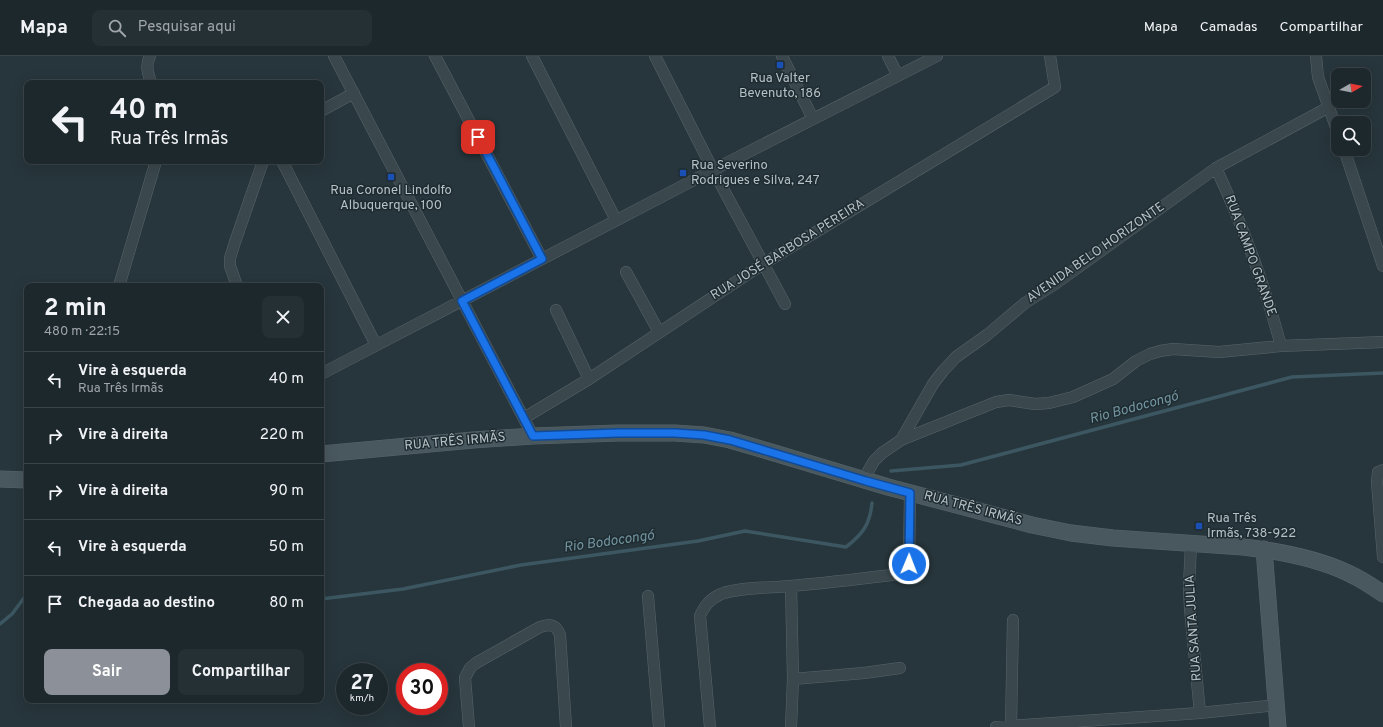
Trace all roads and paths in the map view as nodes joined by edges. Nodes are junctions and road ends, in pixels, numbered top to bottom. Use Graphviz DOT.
graph roads {
  1 [pos="150,56"];
  2 [pos="334,56"];
  3 [pos="435,56"];
  4 [pos="532,56"];
  5 [pos="655,56"];
  6 [pos="782,56"];
  7 [pos="888,56"];
  8 [pos="937,56"];
  9 [pos="1316,56"];
  10 [pos="1054,58"];
  11 [pos="898,76"];
  12 [pos="150,80"];
  13 [pos="354,93"];
  14 [pos="1329,106"];
  15 [pos="324,109"];
  16 [pos="1332,116"];
  17 [pos="813,119"];
  18 [pos="1346,156"];
  19 [pos="155,164"];
  20 [pos="262,164"];
  21 [pos="284,164"];
  22 [pos="1216,168"];
  23 [pos="713,170"];
  24 [pos="616,220"];
  25 [pos="542,259"];
  26 [pos="763,264"];
  27 [pos="1383,266"];
  28 [pos="626,272"];
  29 [pos="120,283"];
  30 [pos="237,283"];
  31 [pos="462,301"];
  32 [pos="785,304"];
  33 [pos="556,310"];
  34 [pos="659,332"];
  35 [pos="1383,342"];
  36 [pos="376,345"];
  37 [pos="1281,346"];
  38 [pos="324,372"];
  39 [pos="589,379"];
  40 [pos="524,418"];
  41 [pos="533,436"];
  42 [pos="900,440"];
  43 [pos="324,454"];
  44 [pos="1383,470"];
  45 [pos="0,479"];
  46 [pos="24,480"];
  47 [pos="864,480"];
  48 [pos="910,493"];
  49 [pos="1191,544"];
  50 [pos="1264,549"];
  51 [pos="1383,557"];
  52 [pos="791,586"];
  53 [pos="1383,594"];
  54 [pos="648,596"];
  55 [pos="1013,620"];
  56 [pos="900,668"];
  57 [pos="793,679"];
  58 [pos="1276,706"];
  59 [pos="1200,713"];
  60 [pos="1011,726"];
  61 [pos="468,727"];
  62 [pos="566,727"];
  63 [pos="659,727"];
  64 [pos="710,727"];
  65 [pos="791,727"];
  66 [pos="996,727"];
  67 [pos="1278,727"];
  1 -- 12 [label="street"];
  2 -- 13 [label="street"];
  3 -- 25 [label="street"];
  4 -- 24 [label="street"];
  5 -- 23 [label="street"];
  6 -- 17 [label="street"];
  7 -- 11 [label="street"];
  8 -- 11 [label="street"];
  9 -- 14 [label="street"];
  10 -- 26 [label="street, RUA JOSÉ BARBOSA PEREIRA"];
  11 -- 17 [label="street"];
  13 -- 15 [label="street"];
  13 -- 31 [label="street"];
  14 -- 16 [label="street"];
  14 -- 22 [label="street, AVENIDA BELO HORIZONTE"];
  17 -- 23 [label="street"];
  18 -- 27 [label="street"];
  19 -- 29 [label="street"];
  20 -- 30 [label="street"];
  21 -- 36 [label="street"];
  22 -- 37 [label="street, RUA CAMPO GRANDE"];
  22 -- 42 [label="street, AVENIDA BELO HORIZONTE"];
  23 -- 24 [label="street"];
  23 -- 26 [label="street"];
  24 -- 25 [label="street"];
  25 -- 31 [label="street"];
  26 -- 32 [label="street"];
  26 -- 34 [label="street, RUA JOSÉ BARBOSA PEREIRA"];
  28 -- 34 [label="street"];
  31 -- 36 [label="street"];
  31 -- 40 [label="street"];
  33 -- 39 [label="street"];
  34 -- 39 [label="street, RUA JOSÉ BARBOSA PEREIRA"];
  35 -- 37 [label="street"];
  36 -- 38 [label="street"];
  37 -- 42 [label="street"];
  39 -- 40 [label="street, RUA JOSÉ BARBOSA PEREIRA"];
  40 -- 41 [label="street"];
  41 -- 43 [label="street, RUA TRÊS IRMÃS"];
  41 -- 47 [label="street, RUA TRÊS IRMÃS"];
  42 -- 47 [label="street"];
  44 -- 51 [label="street"];
  45 -- 46 [label="street"];
  47 -- 48 [label="street, RUA TRÊS IRMÃS"];
  48 -- 49 [label="street, RUA TRÊS IRMÃS"];
  48 -- 52 [label="street"];
  49 -- 50 [label="street, RUA TRÊS IRMÃS"];
  49 -- 59 [label="street, RUA SANTA JULIA"];
  50 -- 53 [label="street, RUA TRÊS IRMÃS"];
  50 -- 58 [label="street"];
  52 -- 57 [label="street"];
  52 -- 64 [label="street"];
  54 -- 63 [label="street"];
  55 -- 60 [label="street"];
  56 -- 57 [label="street"];
  57 -- 65 [label="street"];
  58 -- 59 [label="street"];
  58 -- 67 [label="street"];
  59 -- 60 [label="street"];
  60 -- 66 [label="street"];
  61 -- 62 [label="street"];
}
